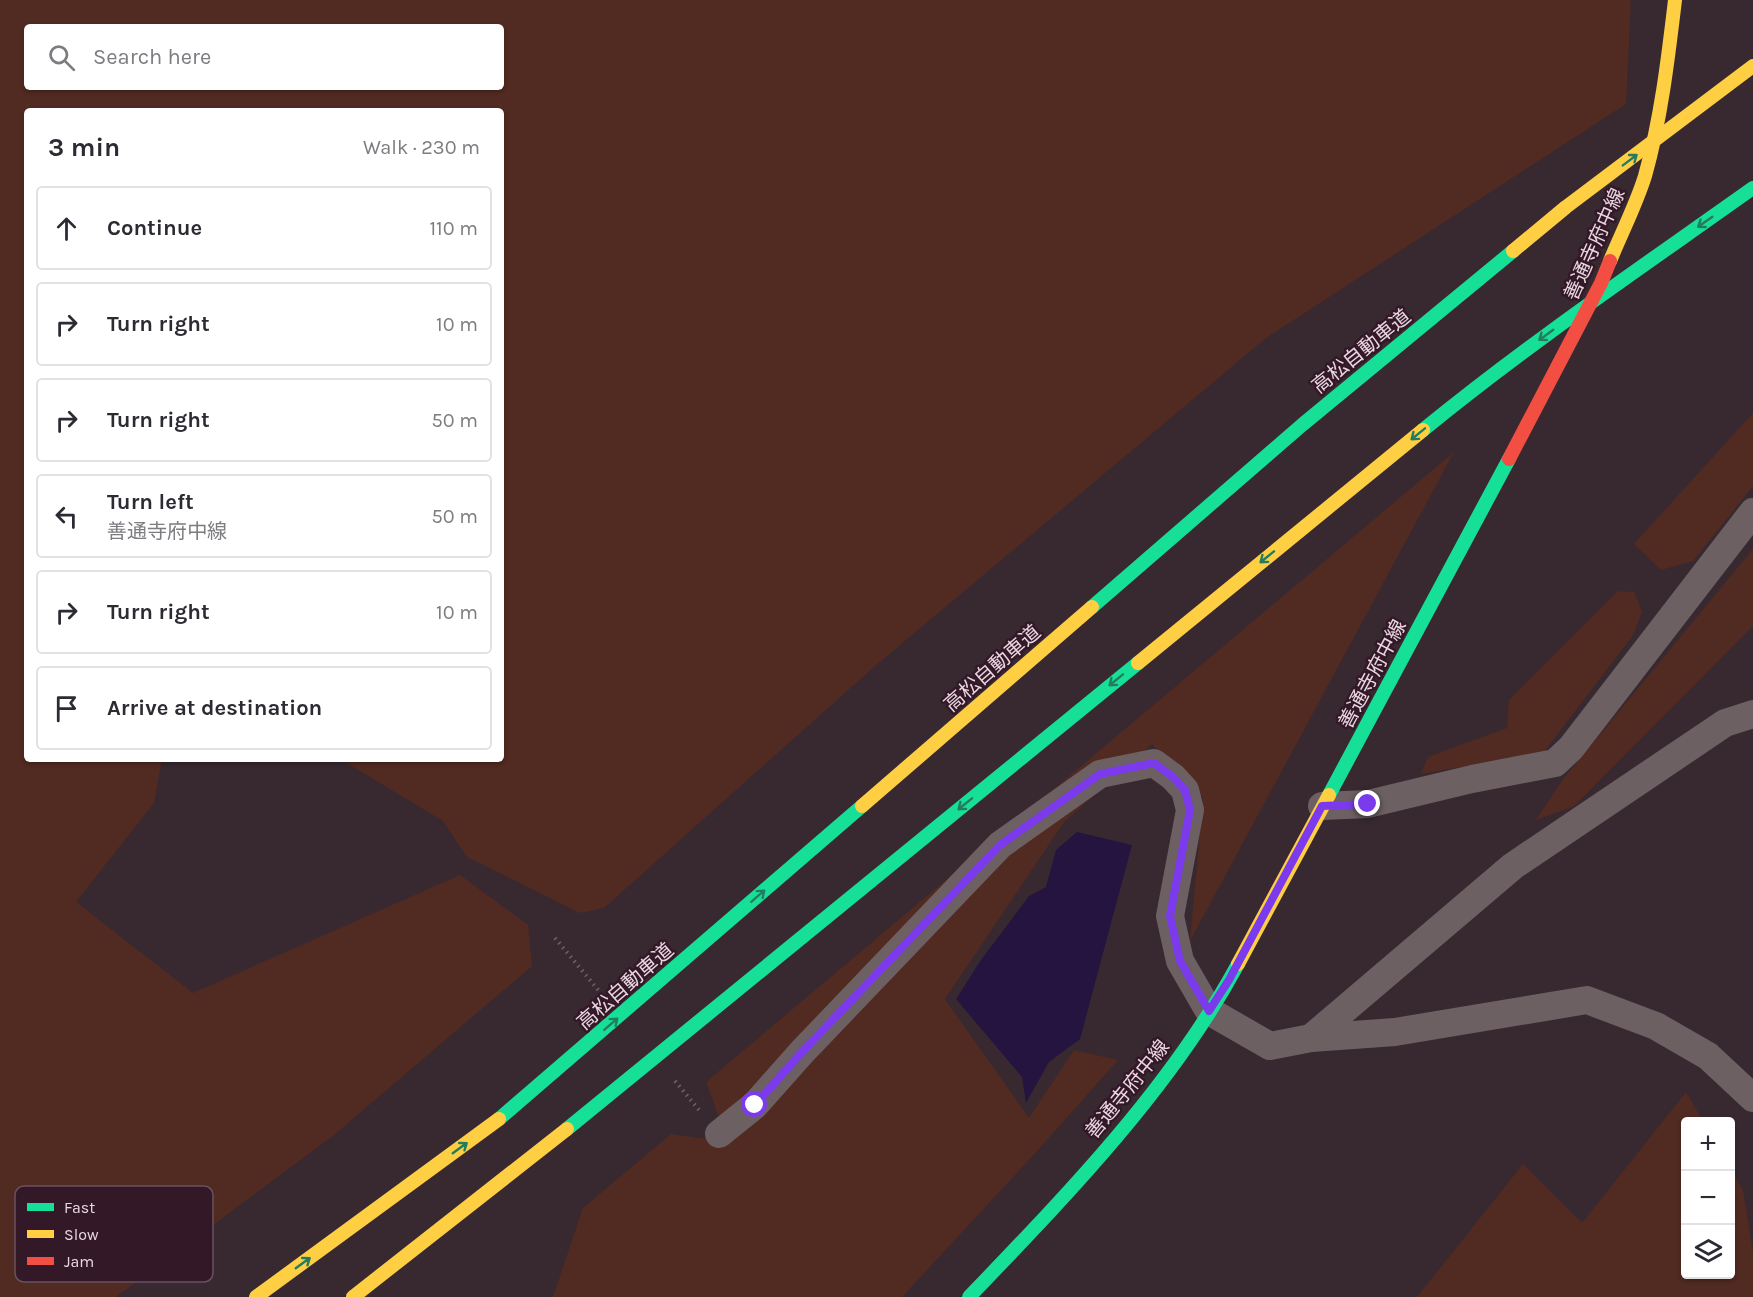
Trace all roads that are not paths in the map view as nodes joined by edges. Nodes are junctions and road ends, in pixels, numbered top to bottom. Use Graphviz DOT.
graph roads {
  1 [pos="1675,0"];
  2 [pos="1753,66"];
  3 [pos="1753,188"];
  4 [pos="1753,512"];
  5 [pos="1753,714"];
  6 [pos="1322,806"];
  7 [pos="1209,1011"];
  8 [pos="1311,1038"];
  9 [pos="1753,1098"];
  10 [pos="719,1134"];
  11 [pos="256,1297"];
  12 [pos="353,1297"];
  13 [pos="969,1297"];
  1 -- 6 [label="main road, 善通寺府中線"];
  11 -- 2 [label="main road, 高松自動車道, one-way"];
  3 -- 12 [label="main road, one-way"];
  4 -- 6 [label="street"];
  5 -- 8 [label="street"];
  6 -- 7 [label="main road, 善通寺府中線"];
  7 -- 8 [label="street"];
  7 -- 10 [label="street"];
  7 -- 13 [label="main road, 善通寺府中線"];
  8 -- 9 [label="street"];
}
